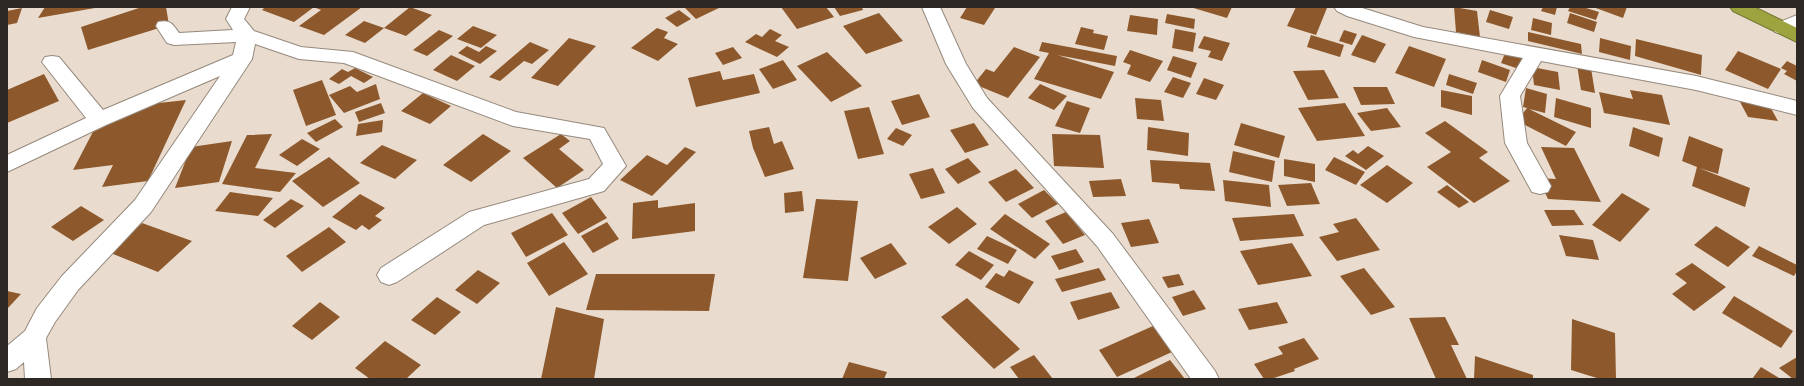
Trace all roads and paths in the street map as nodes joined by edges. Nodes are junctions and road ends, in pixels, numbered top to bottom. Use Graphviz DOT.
graph roads {
  1 [pos="240,7"];
  2 [pos="931,7"];
  3 [pos="1343,7"];
  4 [pos="1739,7"];
  5 [pos="165,26"];
  6 [pos="1792,28"];
  7 [pos="248,35"];
  8 [pos="1535,55"];
  9 [pos="242,60"];
  10 [pos="52,62"];
  11 [pos="1797,108"];
  12 [pos="99,120"];
  13 [pos="7,164"];
  14 [pos="1540,186"];
  15 [pos="389,275"];
  16 [pos="34,338"];
  17 [pos="7,361"];
  18 [pos="38,379"];
  19 [pos="1206,379"];
  1 -- 7 [label="street"];
  2 -- 19 [label="street"];
  3 -- 8 [label="street"];
  4 -- 6 [label="highway"];
  5 -- 7 [label="street"];
  7 -- 9 [label="street"];
  7 -- 15 [label="street"];
  8 -- 11 [label="street"];
  8 -- 14 [label="street"];
  9 -- 12 [label="street"];
  9 -- 16 [label="street"];
  10 -- 12 [label="street"];
  12 -- 13 [label="street"];
  16 -- 17 [label="street"];
  16 -- 18 [label="street"];
}
